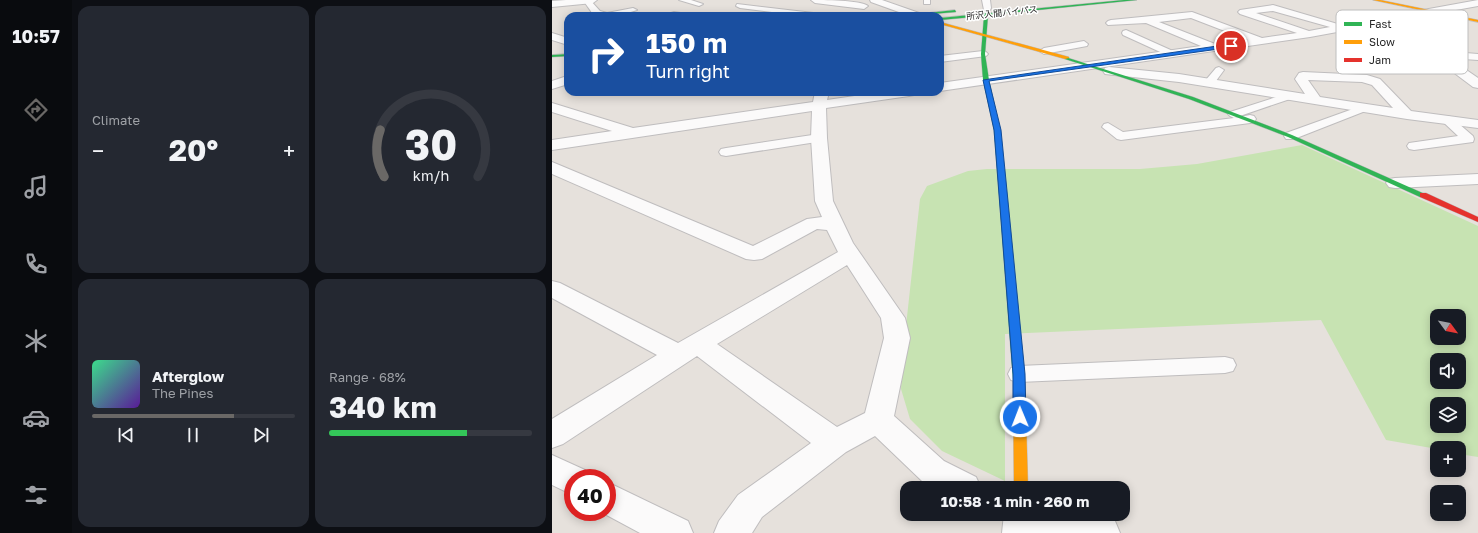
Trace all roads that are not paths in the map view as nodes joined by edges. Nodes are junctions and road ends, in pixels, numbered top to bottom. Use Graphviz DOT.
graph roads {
  1 [pos="590,0"];
  2 [pos="682,0"];
  3 [pos="815,0"];
  4 [pos="874,0"];
  5 [pos="1080,0"];
  6 [pos="1135,0"];
  7 [pos="1379,0"];
  8 [pos="867,3"];
  9 [pos="1478,3"];
  10 [pos="552,4"];
  11 [pos="699,4"];
  12 [pos="617,5"];
  13 [pos="740,6"];
  14 [pos="987,8"];
  15 [pos="596,10"];
  16 [pos="633,10"];
  17 [pos="1424,10"];
  18 [pos="1434,10"];
  19 [pos="626,12"];
  20 [pos="789,12"];
  21 [pos="859,12"];
  22 [pos="905,12"];
  23 [pos="944,13"];
  24 [pos="944,18"];
  25 [pos="1468,19"];
  26 [pos="1148,20"];
  27 [pos="1478,21"];
  28 [pos="1111,23"];
  29 [pos="944,24"];
  30 [pos="1336,27"];
  31 [pos="1336,29"];
  32 [pos="1126,34"];
  33 [pos="1310,34"];
  34 [pos="984,35"];
  35 [pos="552,36"];
  36 [pos="564,40"];
  37 [pos="1262,41"];
  38 [pos="1084,44"];
  39 [pos="564,48"];
  40 [pos="1216,48"];
  41 [pos="944,49"];
  42 [pos="552,50"];
  43 [pos="1044,51"];
  44 [pos="983,54"];
  45 [pos="1172,54"];
  46 [pos="564,55"];
  47 [pos="552,56"];
  48 [pos="1468,56"];
  49 [pos="1478,57"];
  50 [pos="952,58"];
  51 [pos="944,59"];
  52 [pos="1088,65"];
  53 [pos="1219,70"];
  54 [pos="1109,71"];
  55 [pos="1472,76"];
  56 [pos="986,80"];
  57 [pos="1209,83"];
  58 [pos="1478,84"];
  59 [pos="944,86"];
  60 [pos="859,96"];
  61 [pos="1289,96"];
  62 [pos="821,99"];
  63 [pos="1315,100"];
  64 [pos="552,107"];
  65 [pos="1364,108"];
  66 [pos="1234,114"];
  67 [pos="1407,115"];
  68 [pos="1250,119"];
  69 [pos="1447,120"];
  70 [pos="1478,124"];
  71 [pos="1108,127"];
  72 [pos="634,134"];
  73 [pos="1290,136"];
  74 [pos="819,138"];
  75 [pos="552,145"];
  76 [pos="1414,146"];
  77 [pos="726,152"];
  78 [pos="552,167"];
  79 [pos="1478,179"];
  80 [pos="1395,183"];
  81 [pos="1478,220"];
  82 [pos="834,224"];
  83 [pos="850,254"];
  84 [pos="552,288"];
  85 [pos="687,349"];
  86 [pos="1225,365"];
  87 [pos="1019,374"];
  88 [pos="878,420"];
  89 [pos="552,435"];
  90 [pos="835,443"];
  91 [pos="552,469"];
  92 [pos="564,475"];
  93 [pos="951,481"];
  94 [pos="1021,481"];
  95 [pos="616,503"];
  96 [pos="1021,521"];
  97 [pos="1057,521"];
  98 [pos="674,533"];
  99 [pos="732,533"];
  100 [pos="1020,533"];
  101 [pos="1102,533"];
  1 -- 10 [label="street"];
  1 -- 15 [label="lane"];
  2 -- 11 [label="lane"];
  3 -- 8 [label="street"];
  4 -- 22 [label="street"];
  5 -- 14 [label="main road, 所沢入間バイパス"];
  6 -- 14 [label="main road, 所沢入間バイパス"];
  7 -- 17 [label="main road"];
  8 -- 21 [label="street"];
  9 -- 18 [label="street"];
  12 -- 15 [label="lane"];
  13 -- 20 [label="lane"];
  14 -- 23 [label="main road, 所沢入間バイパス"];
  14 -- 24 [label="main road, 所沢入間バイパス"];
  14 -- 34 [label="main road"];
  16 -- 19 [label="lane"];
  25 -- 27 [label="main road"];
  26 -- 28 [label="street"];
  26 -- 37 [label="street"];
  26 -- 40 [label="street"];
  29 -- 34 [label="main road"];
  30 -- 33 [label="street"];
  31 -- 33 [label="street"];
  32 -- 45 [label="lane"];
  33 -- 37 [label="street"];
  34 -- 43 [label="main road"];
  34 -- 44 [label="main road"];
  35 -- 36 [label="street"];
  37 -- 40 [label="street"];
  38 -- 43 [label="lane"];
  39 -- 42 [label="main road"];
  40 -- 45 [label="street"];
  41 -- 50 [label="lane"];
  43 -- 52 [label="main road"];
  44 -- 50 [label="lane"];
  44 -- 56 [label="main road"];
  45 -- 52 [label="street"];
  46 -- 47 [label="main road"];
  48 -- 49 [label="street"];
  50 -- 51 [label="lane"];
  52 -- 54 [label="main road"];
  52 -- 56 [label="street"];
  53 -- 57 [label="lane"];
  54 -- 57 [label="street"];
  54 -- 66 [label="main road"];
  55 -- 58 [label="street"];
  56 -- 59 [label="street"];
  56 -- 87 [label="main road"];
  57 -- 61 [label="street"];
  60 -- 62 [label="street"];
  61 -- 63 [label="street"];
  61 -- 66 [label="lane"];
  62 -- 72 [label="street"];
  62 -- 74 [label="street"];
  63 -- 65 [label="street"];
  63 -- 67 [label="street"];
  64 -- 72 [label="street"];
  65 -- 67 [label="street"];
  65 -- 73 [label="lane"];
  66 -- 68 [label="main road"];
  67 -- 69 [label="street"];
  68 -- 71 [label="lane"];
  68 -- 73 [label="main road"];
  69 -- 70 [label="street"];
  69 -- 76 [label="lane"];
  72 -- 75 [label="street"];
  73 -- 80 [label="main road"];
  74 -- 77 [label="lane"];
  74 -- 82 [label="street"];
  78 -- 82 [label="street"];
  79 -- 80 [label="street"];
  80 -- 81 [label="main road"];
  82 -- 83 [label="street"];
  83 -- 85 [label="street"];
  83 -- 88 [label="street"];
  84 -- 85 [label="street"];
  85 -- 89 [label="street"];
  85 -- 90 [label="street"];
  86 -- 87 [label="lane"];
  87 -- 94 [label="main road"];
  88 -- 90 [label="street"];
  88 -- 93 [label="street"];
  90 -- 99 [label="street"];
  91 -- 92 [label="street"];
  95 -- 98 [label="street"];
  96 -- 100 [label="street"];
  97 -- 101 [label="street"];
}
